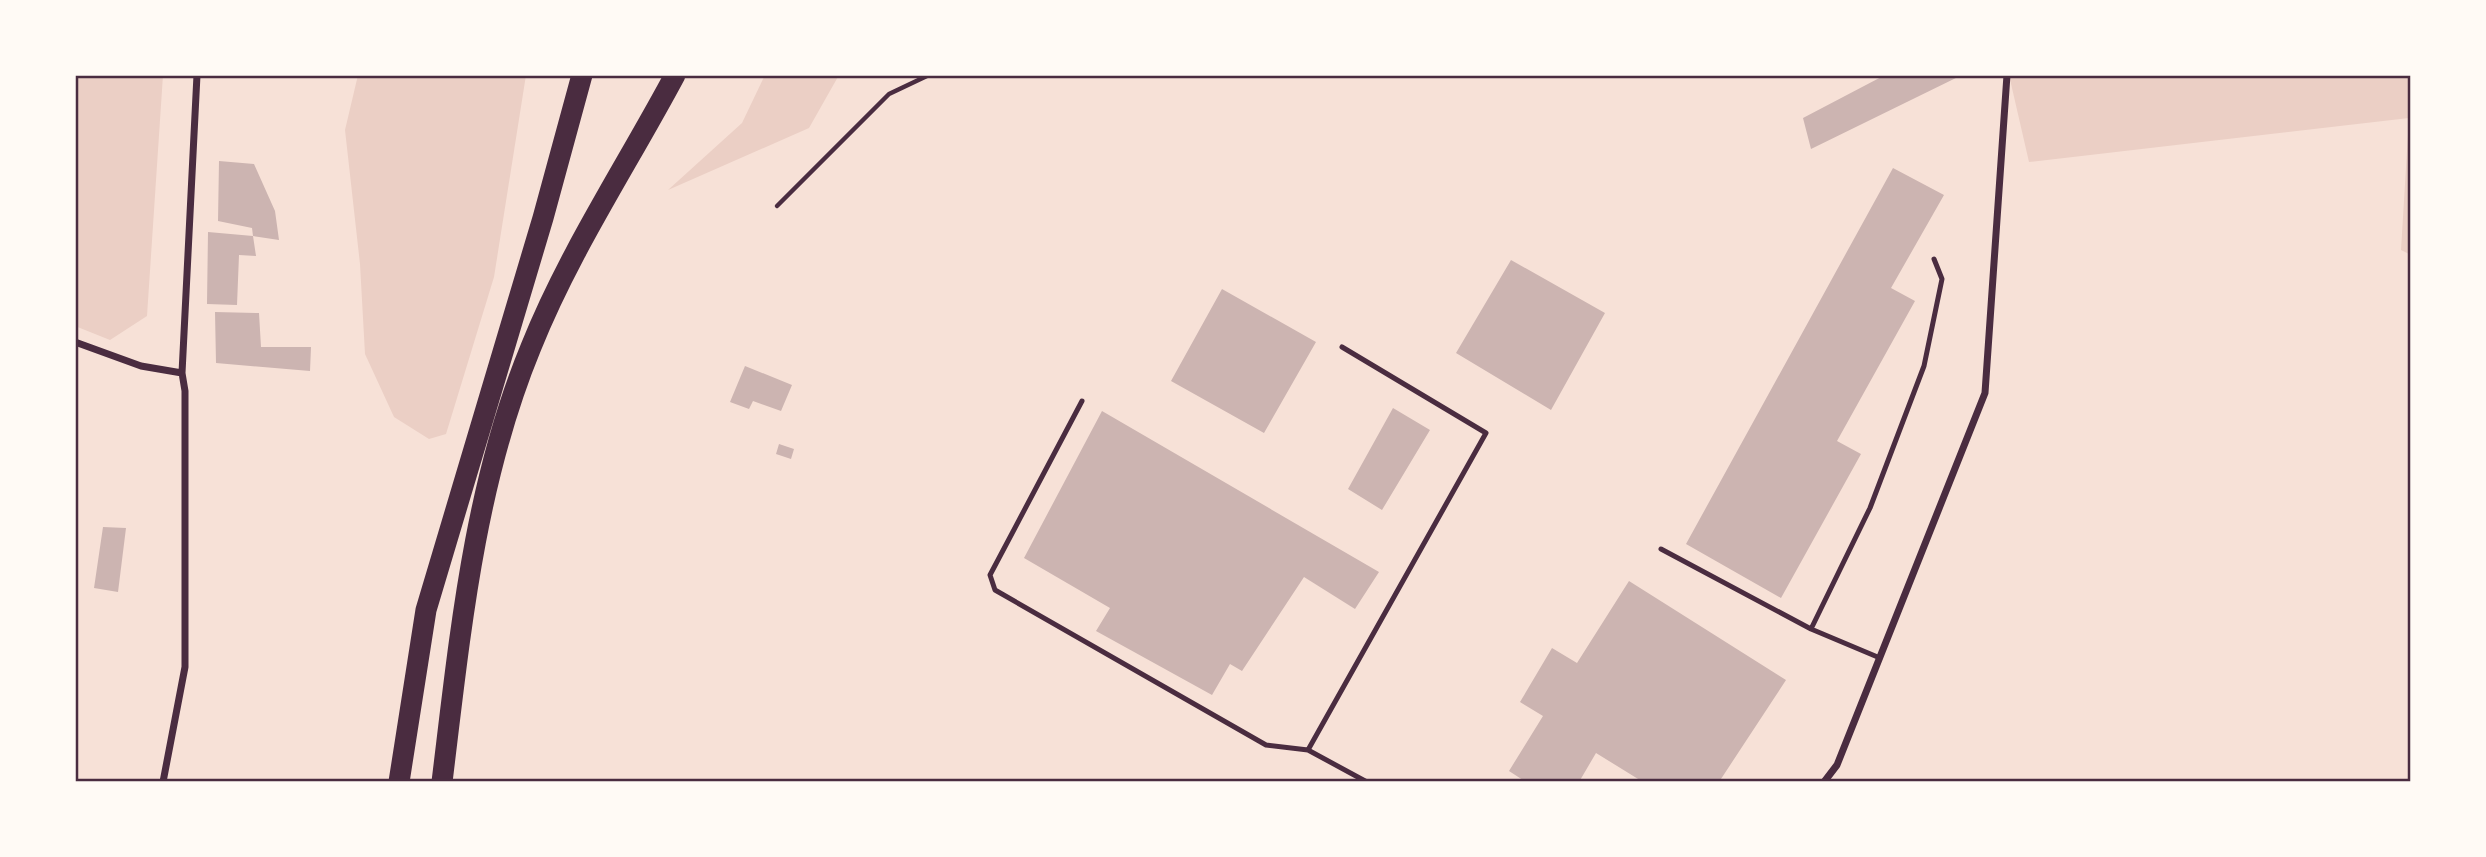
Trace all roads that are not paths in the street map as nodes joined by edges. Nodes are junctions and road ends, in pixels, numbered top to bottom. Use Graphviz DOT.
graph roads {
  1 [pos="197,75"];
  2 [pos="582,75"];
  3 [pos="675,75"];
  4 [pos="2007,75"];
  5 [pos="1934,259"];
  6 [pos="75,342"];
  7 [pos="1342,347"];
  8 [pos="181,373"];
  9 [pos="1082,401"];
  10 [pos="1661,549"];
  11 [pos="1811,629"];
  12 [pos="1880,659"];
  13 [pos="1308,750"];
  14 [pos="163,782"];
  15 [pos="399,782"];
  16 [pos="442,782"];
  17 [pos="1367,782"];
  18 [pos="1824,782"];
  1 -- 8 [label="street"];
  2 -- 15 [label="highway"];
  3 -- 16 [label="highway"];
  4 -- 12 [label="street"];
  5 -- 11 [label="lane"];
  6 -- 8 [label="street"];
  7 -- 13 [label="lane"];
  8 -- 14 [label="street"];
  9 -- 13 [label="lane"];
  10 -- 11 [label="lane"];
  11 -- 12 [label="lane"];
  12 -- 18 [label="street"];
  13 -- 17 [label="lane"];
}
